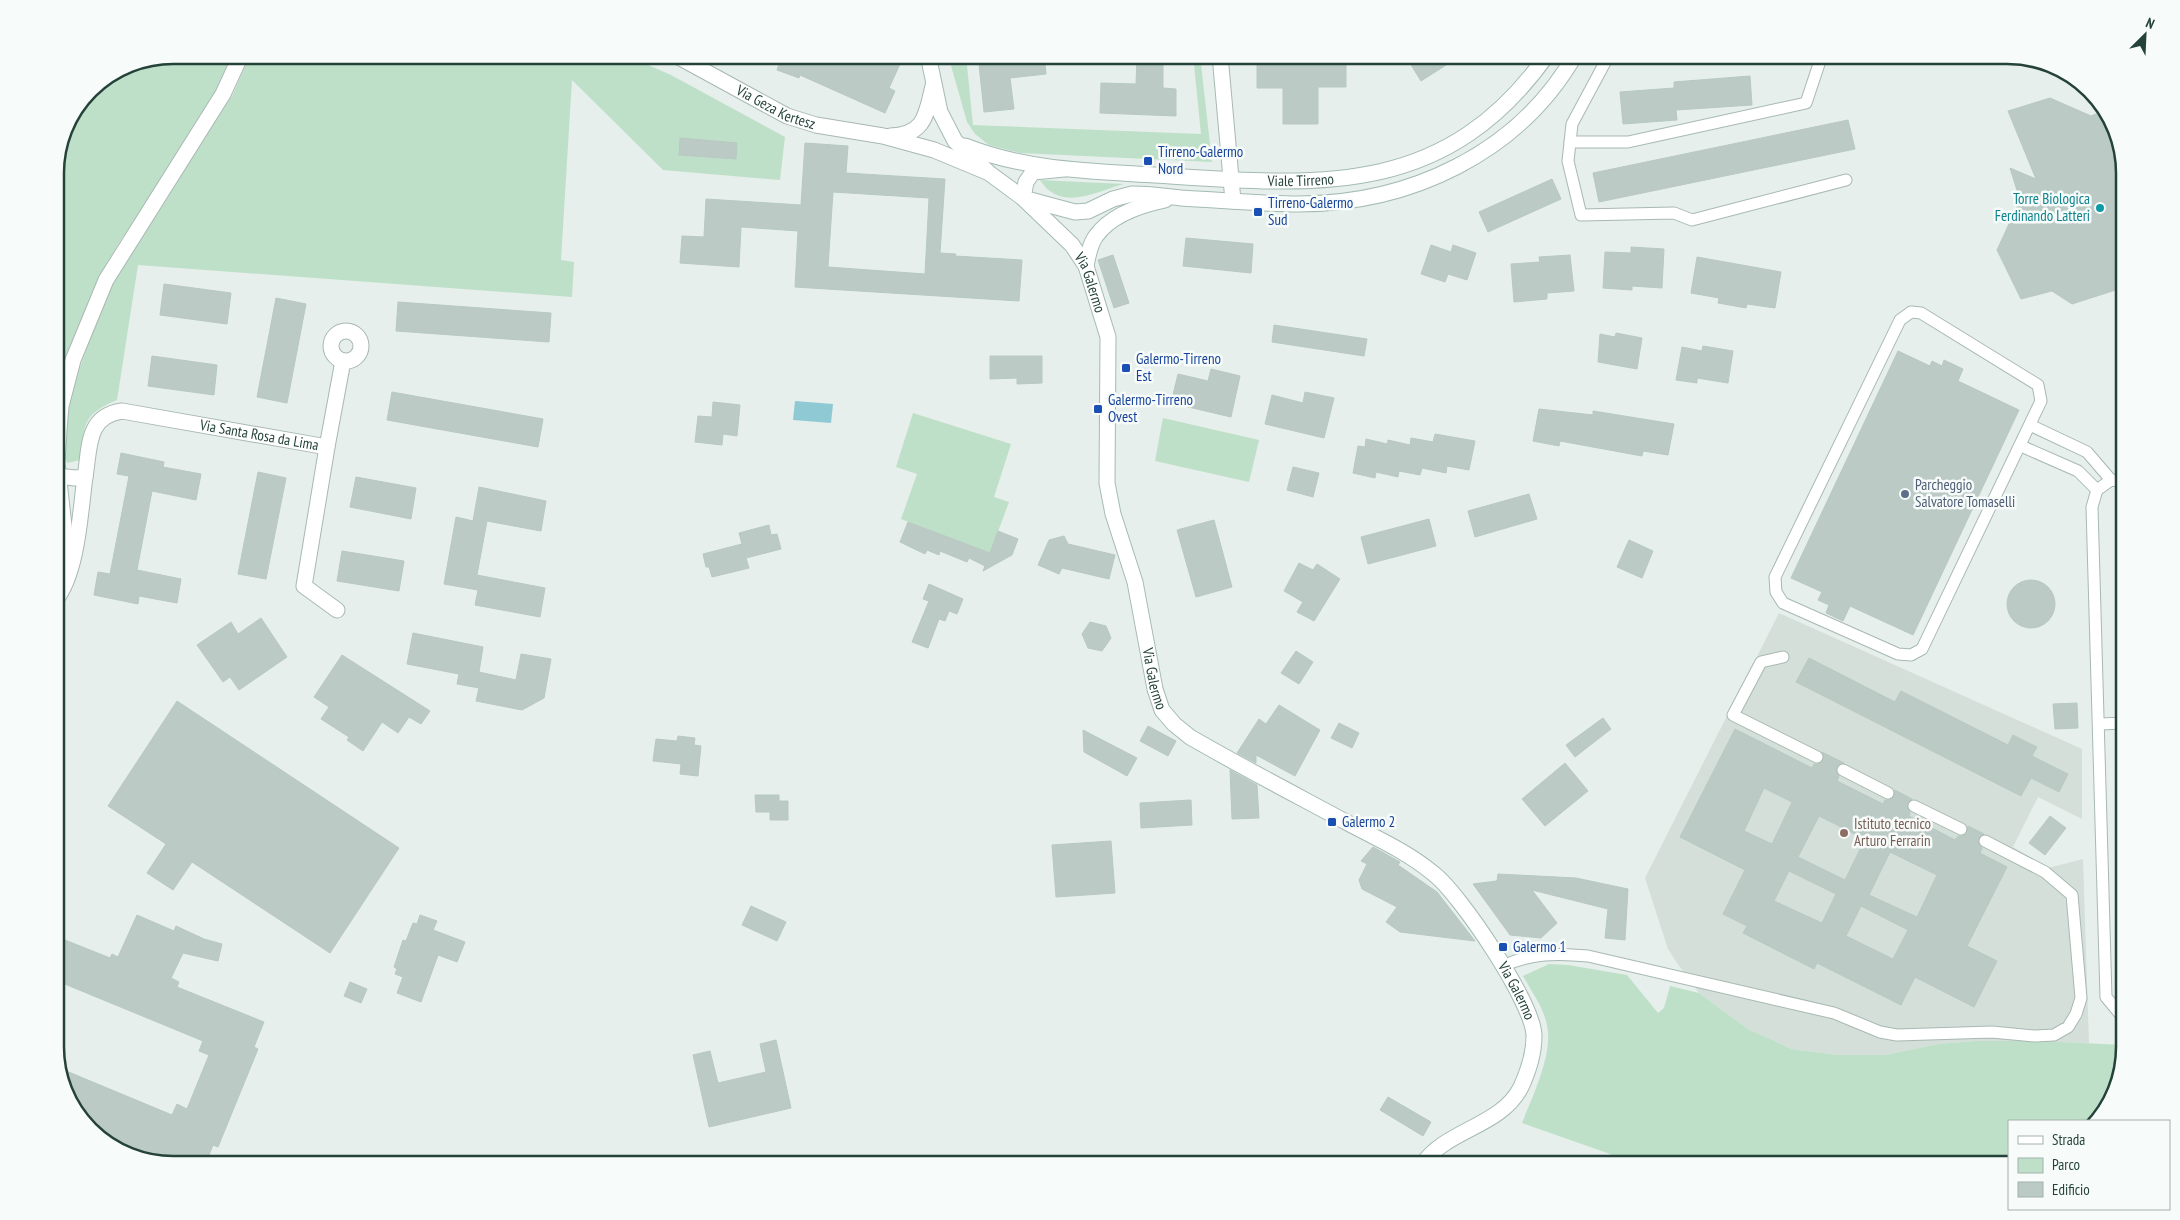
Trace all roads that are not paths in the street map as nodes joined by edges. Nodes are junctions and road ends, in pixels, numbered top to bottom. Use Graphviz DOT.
graph roads {
  1 [pos="237,64"];
  2 [pos="692,64"];
  3 [pos="929,64"];
  4 [pos="1221,64"];
  5 [pos="1540,64"];
  6 [pos="1569,64"];
  7 [pos="1604,64"];
  8 [pos="1819,64"];
  9 [pos="933,86"];
  10 [pos="883,136"];
  11 [pos="955,142"];
  12 [pos="1570,142"];
  13 [pos="1064,169"];
  14 [pos="989,173"];
  15 [pos="1230,180"];
  16 [pos="1846,180"];
  17 [pos="1023,198"];
  18 [pos="1178,198"];
  19 [pos="1233,201"];
  20 [pos="1086,266"];
  21 [pos="343,360"];
  22 [pos="64,395"];
  23 [pos="2030,426"];
  24 [pos="2021,446"];
  25 [pos="327,447"];
  26 [pos="64,476"];
  27 [pos="85,477"];
  28 [pos="2111,480"];
  29 [pos="2116,481"];
  30 [pos="2097,490"];
  31 [pos="64,587"];
  32 [pos="336,610"];
  33 [pos="1783,657"];
  34 [pos="2116,723"];
  35 [pos="2100,724"];
  36 [pos="1818,757"];
  37 [pos="1842,770"];
  38 [pos="1888,793"];
  39 [pos="1914,806"];
  40 [pos="1961,829"];
  41 [pos="1985,841"];
  42 [pos="1503,966"];
  43 [pos="2116,1009"];
  44 [pos="1428,1156"];
  1 -- 22 [label="street"];
  2 -- 10 [label="street, Via Geza Kertesz"];
  3 -- 9 [label="street, Via Galermo"];
  4 -- 15 [label="street"];
  5 -- 15 [label="street, Viale Tirreno"];
  6 -- 19 [label="street, Viale Tirreno"];
  7 -- 12 [label="lane"];
  8 -- 12 [label="lane"];
  9 -- 10 [label="street"];
  9 -- 11 [label="street, Via Galermo"];
  10 -- 14 [label="street"];
  11 -- 13 [label="street, Viale Tirreno"];
  11 -- 14 [label="street, Via Galermo"];
  12 -- 16 [label="lane"];
  13 -- 15 [label="street, Viale Tirreno"];
  13 -- 17 [label="street"];
  14 -- 17 [label="street, Via Galermo"];
  15 -- 19 [label="street"];
  17 -- 18 [label="street"];
  17 -- 20 [label="street, Via Galermo"];
  18 -- 19 [label="street, Viale Tirreno"];
  18 -- 20 [label="street"];
  20 -- 42 [label="street, Via Galermo"];
  21 -- 25 [label="street"];
  23 -- 24 [label="lane"];
  23 -- 24 [label="lane"];
  23 -- 28 [label="lane"];
  24 -- 30 [label="lane"];
  25 -- 27 [label="street, Via Santa Rosa da Lima"];
  25 -- 32 [label="street, Via Santa Rosa da Lima"];
  26 -- 27 [label="street"];
  27 -- 31 [label="street"];
  28 -- 29 [label="lane"];
  28 -- 30 [label="lane"];
  30 -- 35 [label="lane"];
  33 -- 36 [label="lane"];
  34 -- 35 [label="lane"];
  35 -- 43 [label="lane"];
  37 -- 38 [label="lane"];
  39 -- 40 [label="lane"];
  41 -- 42 [label="lane"];
  42 -- 44 [label="street, Via Galermo"];
}
